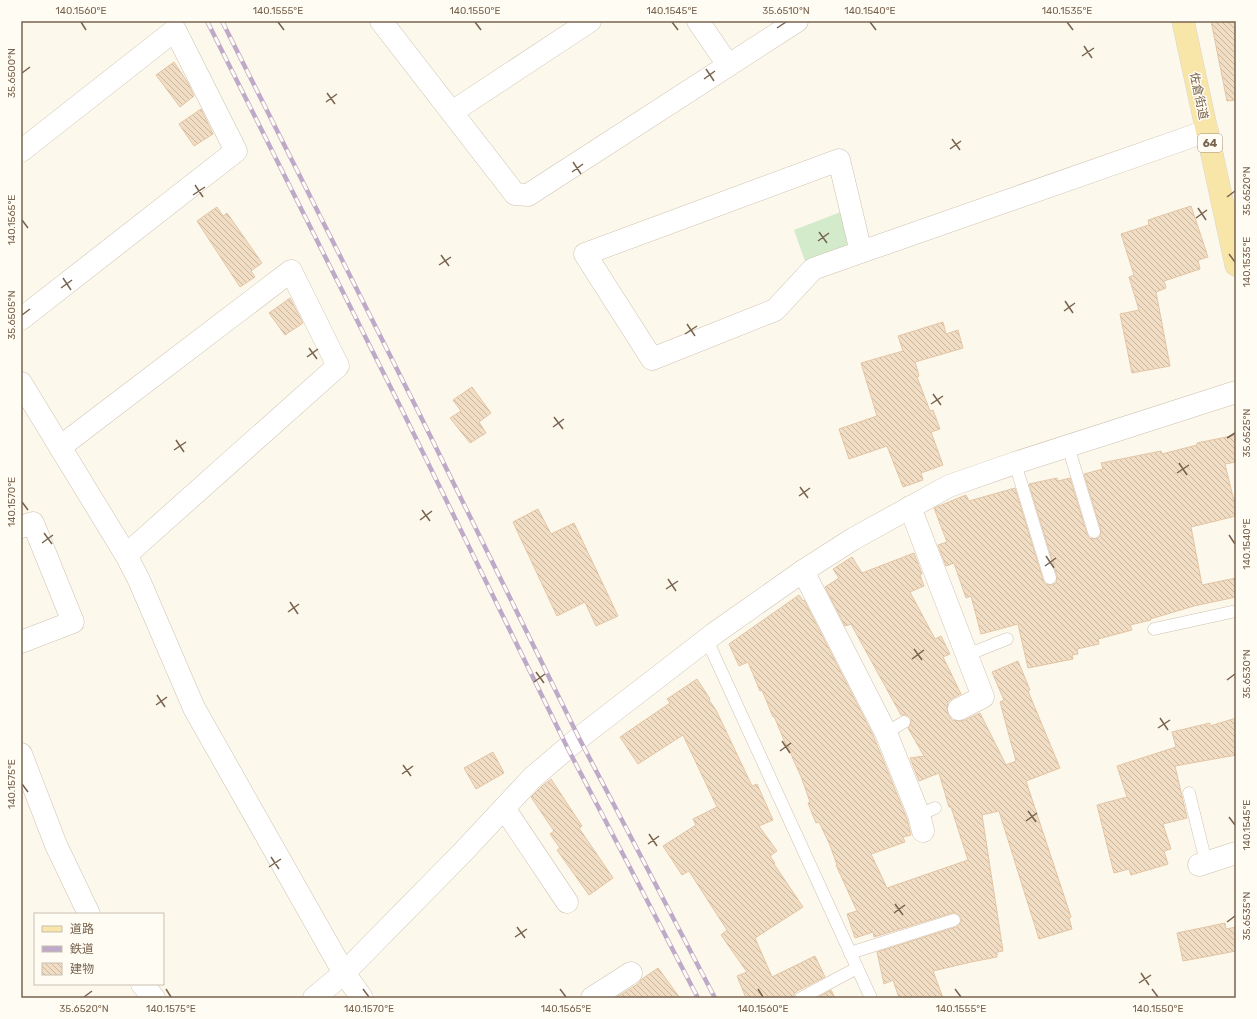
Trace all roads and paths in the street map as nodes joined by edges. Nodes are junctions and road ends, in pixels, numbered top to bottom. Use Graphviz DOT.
graph roads {
  1 [pos="590,21"];
  2 [pos="698,21"];
  3 [pos="796,21"];
  4 [pos="1183,21"];
  5 [pos="385,22"];
  6 [pos="728,65"];
  7 [pos="452,112"];
  8 [pos="1207,131"];
  9 [pos="21,151"];
  10 [pos="1230,210"];
  11 [pos="861,252"];
  12 [pos="1236,265"];
  13 [pos="21,319"];
  14 [pos="21,383"];
  15 [pos="1236,392"];
  16 [pos="30,414"];
  17 [pos="1068,446"];
  18 [pos="60,447"];
  19 [pos="1014,463"];
  20 [pos="910,508"];
  21 [pos="21,527"];
  22 [pos="1094,532"];
  23 [pos="126,555"];
  24 [pos="803,571"];
  25 [pos="1050,578"];
  26 [pos="1236,611"];
  27 [pos="1154,629"];
  28 [pos="1007,639"];
  29 [pos="708,640"];
  30 [pos="21,642"];
  31 [pos="967,655"];
  32 [pos="959,709"];
  33 [pos="21,754"];
  34 [pos="1189,793"];
  35 [pos="504,808"];
  36 [pos="926,818"];
  37 [pos="1236,853"];
  38 [pos="1203,863"];
  39 [pos="567,902"];
  40 [pos="89,913"];
  41 [pos="954,920"];
  42 [pos="850,953"];
  43 [pos="857,968"];
  44 [pos="344,973"];
  45 [pos="631,973"];
  46 [pos="143,985"];
  47 [pos="154,998"];
  48 [pos="314,998"];
  49 [pos="362,998"];
  50 [pos="592,998"];
  51 [pos="801,998"];
  52 [pos="871,998"];
  1 -- 7 [label="street"];
  2 -- 6 [label="street"];
  3 -- 6 [label="street"];
  4 -- 8 [label="main road, 佐倉街道 / 64"];
  5 -- 7 [label="street"];
  6 -- 7 [label="street"];
  8 -- 10 [label="main road, 佐倉街道 / 64"];
  8 -- 11 [label="street"];
  9 -- 13 [label="street"];
  10 -- 12 [label="main road, 佐倉街道 / 64"];
  11 -- 11 [label="street"];
  14 -- 16 [label="street"];
  15 -- 17 [label="street"];
  16 -- 18 [label="street"];
  17 -- 19 [label="street"];
  17 -- 22 [label="lane"];
  18 -- 23 [label="street"];
  18 -- 23 [label="street"];
  19 -- 20 [label="street"];
  19 -- 25 [label="lane"];
  20 -- 24 [label="street"];
  20 -- 31 [label="street"];
  21 -- 30 [label="street"];
  23 -- 44 [label="street"];
  24 -- 29 [label="street"];
  24 -- 36 [label="street"];
  26 -- 27 [label="lane"];
  28 -- 31 [label="lane"];
  29 -- 35 [label="street"];
  29 -- 42 [label="lane"];
  31 -- 32 [label="street"];
  33 -- 40 [label="street"];
  34 -- 38 [label="lane"];
  35 -- 39 [label="street"];
  35 -- 44 [label="street"];
  37 -- 38 [label="street"];
  41 -- 42 [label="lane"];
  42 -- 43 [label="lane"];
  43 -- 51 [label="lane"];
  43 -- 52 [label="lane"];
  44 -- 48 [label="street"];
  44 -- 49 [label="street"];
  45 -- 50 [label="street"];
  46 -- 47 [label="street"];
}
